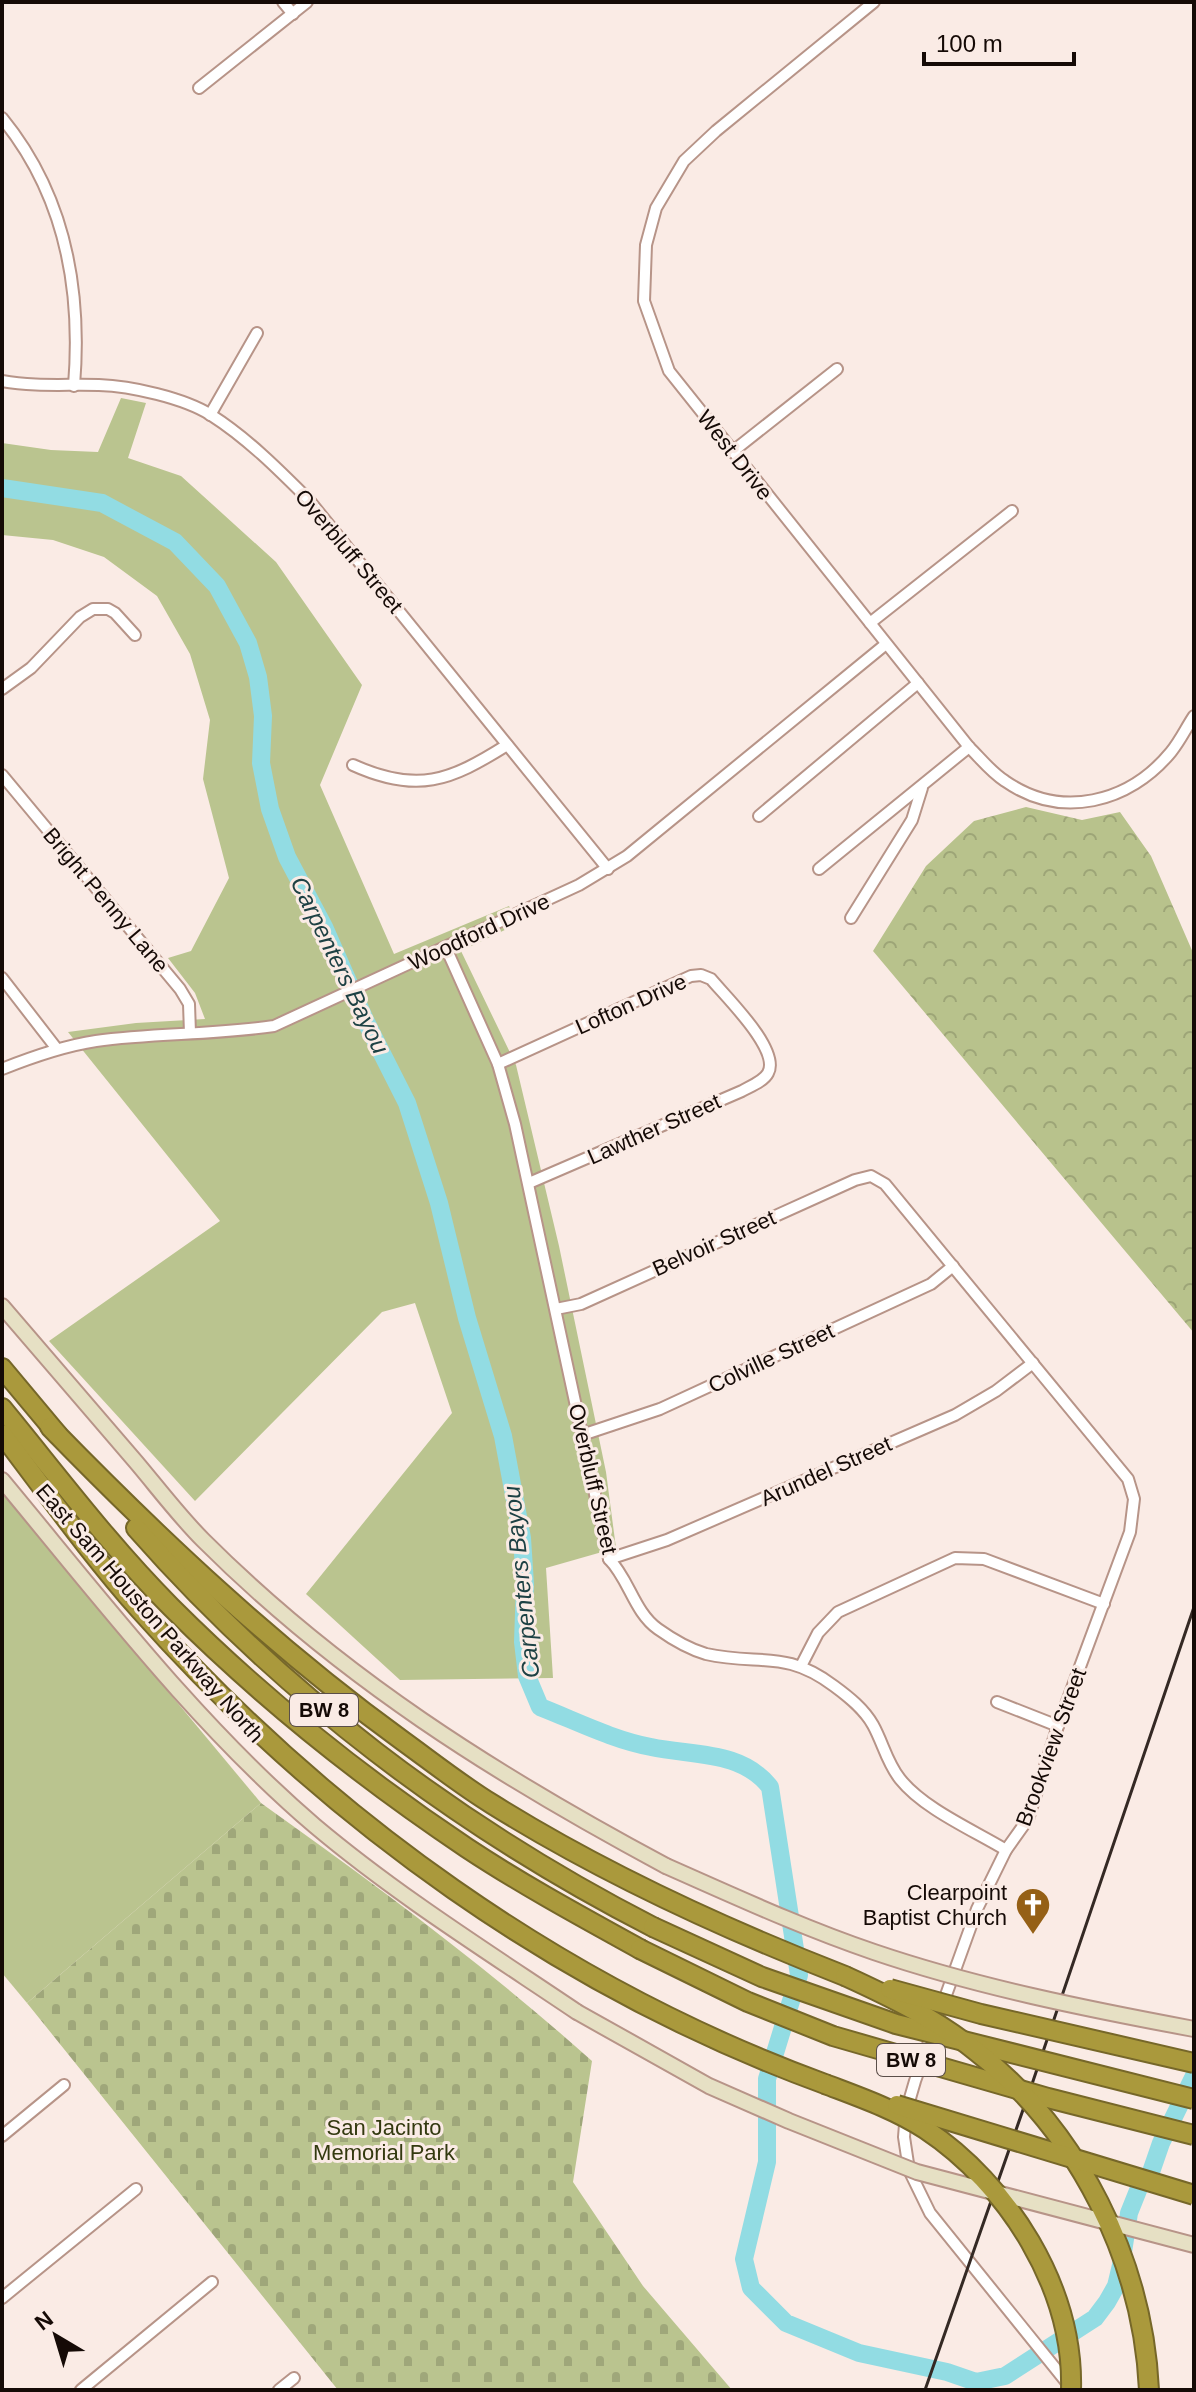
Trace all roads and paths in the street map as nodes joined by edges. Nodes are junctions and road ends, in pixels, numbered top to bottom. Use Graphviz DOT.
graph roads {
  1 [pos="283,2"];
  2 [pos="307,2"];
  3 [pos="874,2"];
  4 [pos="293,14"];
  5 [pos="199,88"];
  6 [pos="2,118"];
  7 [pos="257,333"];
  8 [pos="837,369"];
  9 [pos="2,381"];
  10 [pos="74,386"];
  11 [pos="210,415"];
  12 [pos="732,452"];
  13 [pos="1012,511"];
  14 [pos="870,623"];
  15 [pos="135,635"];
  16 [pos="886,644"];
  17 [pos="918,683"];
  18 [pos="2,689"];
  19 [pos="1193,718"];
  20 [pos="507,745"];
  21 [pos="969,747"];
  22 [pos="353,765"];
  23 [pos="2,775"];
  24 [pos="922,786"];
  25 [pos="759,816"];
  26 [pos="608,869"];
  27 [pos="819,869"];
  28 [pos="851,918"];
  29 [pos="446,948"];
  30 [pos="2,978"];
  31 [pos="190,1033"];
  32 [pos="57,1049"];
  33 [pos="498,1064"];
  34 [pos="771,1066"];
  35 [pos="2,1069"];
  36 [pos="871,1176"];
  37 [pos="529,1183"];
  38 [pos="953,1266"];
  39 [pos="2,1306"];
  40 [pos="556,1309"];
  41 [pos="1033,1363"];
  42 [pos="2,1368"];
  43 [pos="2,1408"];
  44 [pos="50,1427"];
  45 [pos="2,1434"];
  46 [pos="582,1435"];
  47 [pos="2,1480"];
  48 [pos="609,1559"];
  49 [pos="1104,1604"];
  50 [pos="801,1666"];
  51 [pos="997,1702"];
  52 [pos="1058,1726"];
  53 [pos="1006,1850"];
  54 [pos="845,1976"];
  55 [pos="1194,2029"];
  56 [pos="1194,2063"];
  57 [pos="825,2084"];
  58 [pos="64,2085"];
  59 [pos="1194,2099"];
  60 [pos="1194,2135"];
  61 [pos="2,2136"];
  62 [pos="136,2189"];
  63 [pos="1194,2195"];
  64 [pos="1194,2245"];
  65 [pos="212,2282"];
  66 [pos="2,2298"];
  67 [pos="294,2378"];
  68 [pos="1068,2385"];
  69 [pos="81,2390"];
  70 [pos="279,2390"];
  71 [pos="1149,2390"];
  1 -- 4 [label="street"];
  2 -- 4 [label="street"];
  3 -- 12 [label="street, West Drive"];
  4 -- 5 [label="street"];
  6 -- 10 [label="street"];
  7 -- 11 [label="street"];
  8 -- 12 [label="street"];
  9 -- 10 [label="street, Overbluff Street"];
  10 -- 11 [label="street, Overbluff Street"];
  11 -- 20 [label="street, Overbluff Street"];
  12 -- 14 [label="street, West Drive"];
  13 -- 14 [label="street"];
  14 -- 16 [label="street, West Drive"];
  15 -- 18 [label="street"];
  16 -- 17 [label="street, West Drive"];
  16 -- 26 [label="street, Woodford Drive"];
  17 -- 21 [label="street, West Drive"];
  17 -- 25 [label="street"];
  19 -- 21 [label="street, West Drive"];
  20 -- 22 [label="street"];
  20 -- 26 [label="street, Overbluff Street"];
  21 -- 24 [label="street"];
  23 -- 31 [label="street, Bright Penny Lane"];
  24 -- 27 [label="street"];
  24 -- 28 [label="street"];
  26 -- 29 [label="street, Woodford Drive"];
  29 -- 31 [label="street, Woodford Drive"];
  29 -- 33 [label="street, Overbluff Street"];
  30 -- 32 [label="street"];
  31 -- 32 [label="street, Woodford Drive"];
  32 -- 35 [label="street, Woodford Drive"];
  33 -- 34 [label="street, Lofton Drive"];
  33 -- 37 [label="street, Overbluff Street"];
  34 -- 37 [label="street, Lawther Street"];
  36 -- 38 [label="street, Brookview Street"];
  36 -- 40 [label="street, Belvoir Street"];
  37 -- 40 [label="street, Overbluff Street"];
  38 -- 41 [label="street, Brookview Street"];
  38 -- 46 [label="street, Colville Street"];
  39 -- 55 [label="main road, BW 8, bridge"];
  40 -- 46 [label="street, Overbluff Street"];
  41 -- 48 [label="street, Arundel Street"];
  41 -- 49 [label="street, Brookview Street"];
  42 -- 44 [label="highway, East Sam Houston Parkway North / BW 8"];
  43 -- 60 [label="highway, East Sam Houston Parkway North / BW 8, bridge"];
  44 -- 54 [label="highway"];
  44 -- 59 [label="highway, East Sam Houston Parkway North / BW 8, bridge"];
  45 -- 57 [label="highway"];
  46 -- 48 [label="street, Overbluff Street"];
  47 -- 64 [label="main road, East Sam Houston Parkway North, bridge"];
  48 -- 50 [label="street, Overbluff Street"];
  49 -- 50 [label="street"];
  49 -- 52 [label="street, Brookview Street"];
  50 -- 53 [label="street, Overbluff Street"];
  51 -- 52 [label="street"];
  52 -- 53 [label="street, Brookview Street"];
  53 -- 68 [label="street, Brookview Street"];
  54 -- 56 [label="highway, bridge"];
  54 -- 71 [label="highway, bridge"];
  57 -- 63 [label="highway, bridge"];
  57 -- 68 [label="highway, bridge"];
  58 -- 61 [label="street"];
  62 -- 66 [label="street"];
  65 -- 69 [label="street"];
  67 -- 70 [label="street"];
}
